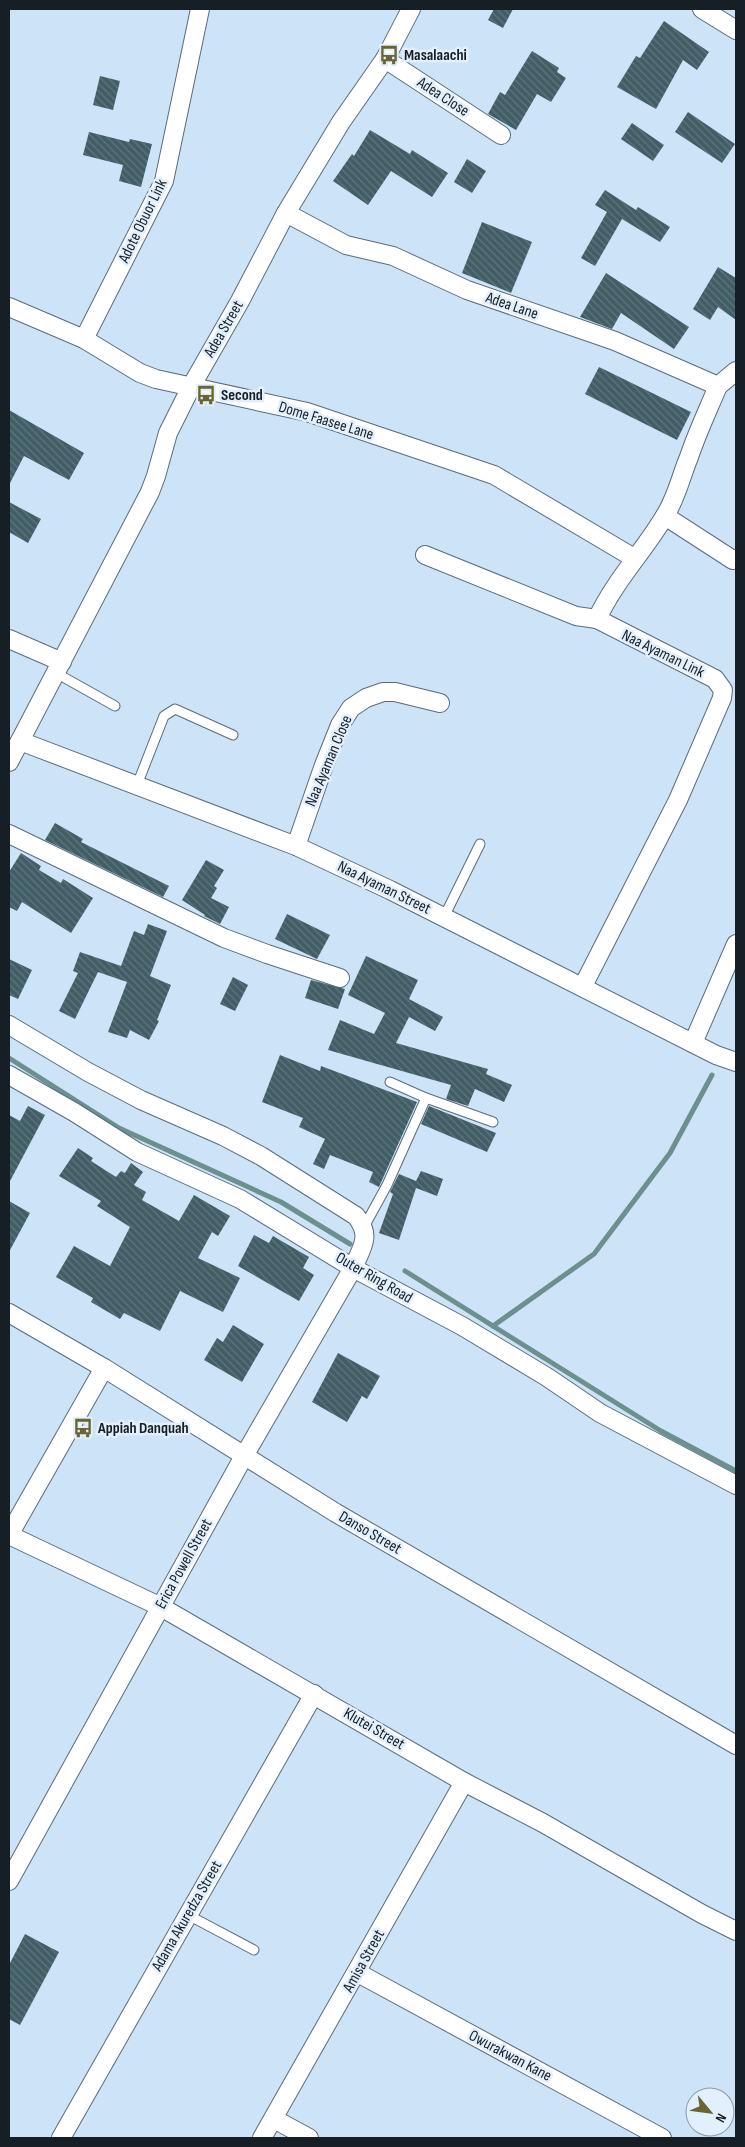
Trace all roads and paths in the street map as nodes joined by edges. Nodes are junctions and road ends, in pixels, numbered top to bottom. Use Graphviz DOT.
graph roads {
  1 [pos="200,9"];
  2 [pos="412,9"];
  3 [pos="702,9"];
  4 [pos="736,30"];
  5 [pos="385,58"];
  6 [pos="501,135"];
  7 [pos="286,214"];
  8 [pos="9,307"];
  9 [pos="84,339"];
  10 [pos="736,371"];
  11 [pos="192,385"];
  12 [pos="718,386"];
  13 [pos="665,516"];
  14 [pos="425,555"];
  15 [pos="634,558"];
  16 [pos="736,559"];
  17 [pos="597,619"];
  18 [pos="9,639"];
  19 [pos="59,668"];
  20 [pos="440,703"];
  21 [pos="115,706"];
  22 [pos="232,736"];
  23 [pos="13,752"];
  24 [pos="137,785"];
  25 [pos="9,834"];
  26 [pos="480,844"];
  27 [pos="296,846"];
  28 [pos="444,917"];
  29 [pos="736,944"];
  30 [pos="340,978"];
  31 [pos="583,986"];
  32 [pos="9,1025"];
  33 [pos="693,1043"];
  34 [pos="736,1062"];
  35 [pos="9,1075"];
  36 [pos="390,1082"];
  37 [pos="426,1098"];
  38 [pos="493,1122"];
  39 [pos="364,1227"];
  40 [pos="353,1268"];
  41 [pos="9,1313"];
  42 [pos="104,1368"];
  43 [pos="244,1456"];
  44 [pos="736,1485"];
  45 [pos="9,1535"];
  46 [pos="160,1607"];
  47 [pos="314,1694"];
  48 [pos="736,1745"];
  49 [pos="464,1782"];
  50 [pos="9,1881"];
  51 [pos="188,1915"];
  52 [pos="736,1931"];
  53 [pos="254,1950"];
  54 [pos="358,1973"];
  55 [pos="274,2119"];
  56 [pos="61,2138"];
  57 [pos="262,2138"];
  58 [pos="310,2138"];
  59 [pos="662,2138"];
  1 -- 9 [label="street, Adote Obuor Link"];
  2 -- 5 [label="street, Adea Street"];
  3 -- 4 [label="street"];
  5 -- 6 [label="street, Adea Close"];
  5 -- 7 [label="street, Adea Street"];
  7 -- 11 [label="street, Adea Street"];
  7 -- 12 [label="street, Adea Lane"];
  8 -- 9 [label="street, Dome Faasee Lane"];
  9 -- 11 [label="street, Dome Faasee Lane"];
  10 -- 12 [label="street"];
  11 -- 15 [label="street, Dome Faasee Lane"];
  11 -- 19 [label="street, Adea Street"];
  12 -- 13 [label="street"];
  13 -- 15 [label="street"];
  13 -- 16 [label="street"];
  14 -- 17 [label="street"];
  15 -- 17 [label="street"];
  17 -- 31 [label="street, Naa Ayaman Link"];
  18 -- 19 [label="street"];
  19 -- 21 [label="lane"];
  19 -- 23 [label="street, Adea Street"];
  20 -- 27 [label="street, Naa Ayaman Close"];
  22 -- 24 [label="lane"];
  23 -- 24 [label="street, Naa Ayaman Street"];
  24 -- 27 [label="street, Naa Ayaman Street"];
  25 -- 30 [label="street"];
  26 -- 28 [label="lane"];
  27 -- 28 [label="street, Naa Ayaman Street"];
  28 -- 31 [label="street, Naa Ayaman Street"];
  29 -- 33 [label="street"];
  31 -- 33 [label="street, Naa Ayaman Street"];
  32 -- 39 [label="street"];
  33 -- 34 [label="street, Naa Ayaman Street"];
  35 -- 40 [label="street, Outer Ring Road"];
  36 -- 37 [label="lane"];
  37 -- 38 [label="lane"];
  37 -- 39 [label="lane"];
  39 -- 40 [label="street, Erica Powell Street"];
  40 -- 43 [label="street, Erica Powell Street"];
  40 -- 44 [label="street, Outer Ring Road"];
  41 -- 42 [label="street, Danso Street"];
  42 -- 43 [label="street, Danso Street"];
  42 -- 45 [label="street"];
  43 -- 46 [label="street, Erica Powell Street"];
  43 -- 48 [label="street, Danso Street"];
  45 -- 46 [label="street, Klutei Street"];
  46 -- 47 [label="street, Klutei Street"];
  46 -- 50 [label="street, Erica Powell Street"];
  47 -- 49 [label="street, Klutei Street"];
  47 -- 51 [label="street, Adama Akuredza Street"];
  49 -- 52 [label="street, Klutei Street"];
  49 -- 54 [label="street, Amisa Street"];
  51 -- 53 [label="lane"];
  51 -- 56 [label="street, Adama Akuredza Street"];
  54 -- 55 [label="street, Amisa Street"];
  54 -- 59 [label="street, Owurakwan Kane"];
  55 -- 57 [label="street, Amisa Street"];
  55 -- 58 [label="street"];
}
